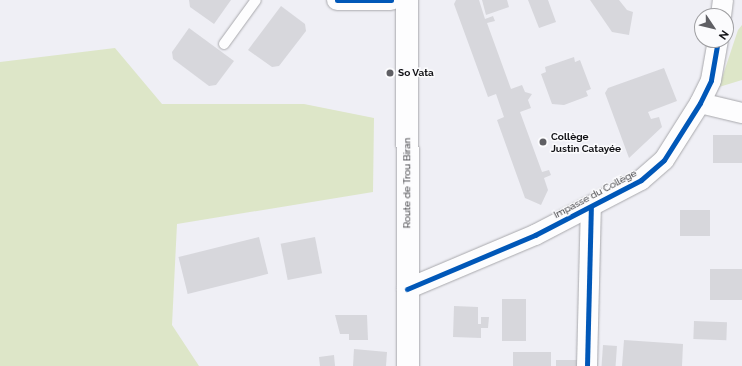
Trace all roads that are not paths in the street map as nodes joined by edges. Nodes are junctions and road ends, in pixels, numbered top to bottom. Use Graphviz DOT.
graph roads {
  1 [pos="256,0"];
  2 [pos="337,0"];
  3 [pos="391,0"];
  4 [pos="407,0"];
  5 [pos="224,44"];
  6 [pos="717,48"];
  7 [pos="700,103"];
  8 [pos="742,113"];
  9 [pos="591,207"];
  10 [pos="407,290"];
  11 [pos="408,366"];
  12 [pos="587,366"];
  1 -- 5 [label="lane"];
  2 -- 3 [label="street"];
  4 -- 10 [label="main road, Route de Trou Biran"];
  6 -- 7 [label="street, Impasse du Collège"];
  7 -- 8 [label="street"];
  7 -- 9 [label="street, Impasse du Collège"];
  9 -- 10 [label="street, Impasse du Collège"];
  9 -- 12 [label="street"];
  10 -- 11 [label="main road, Route de Trou Biran"];
}
